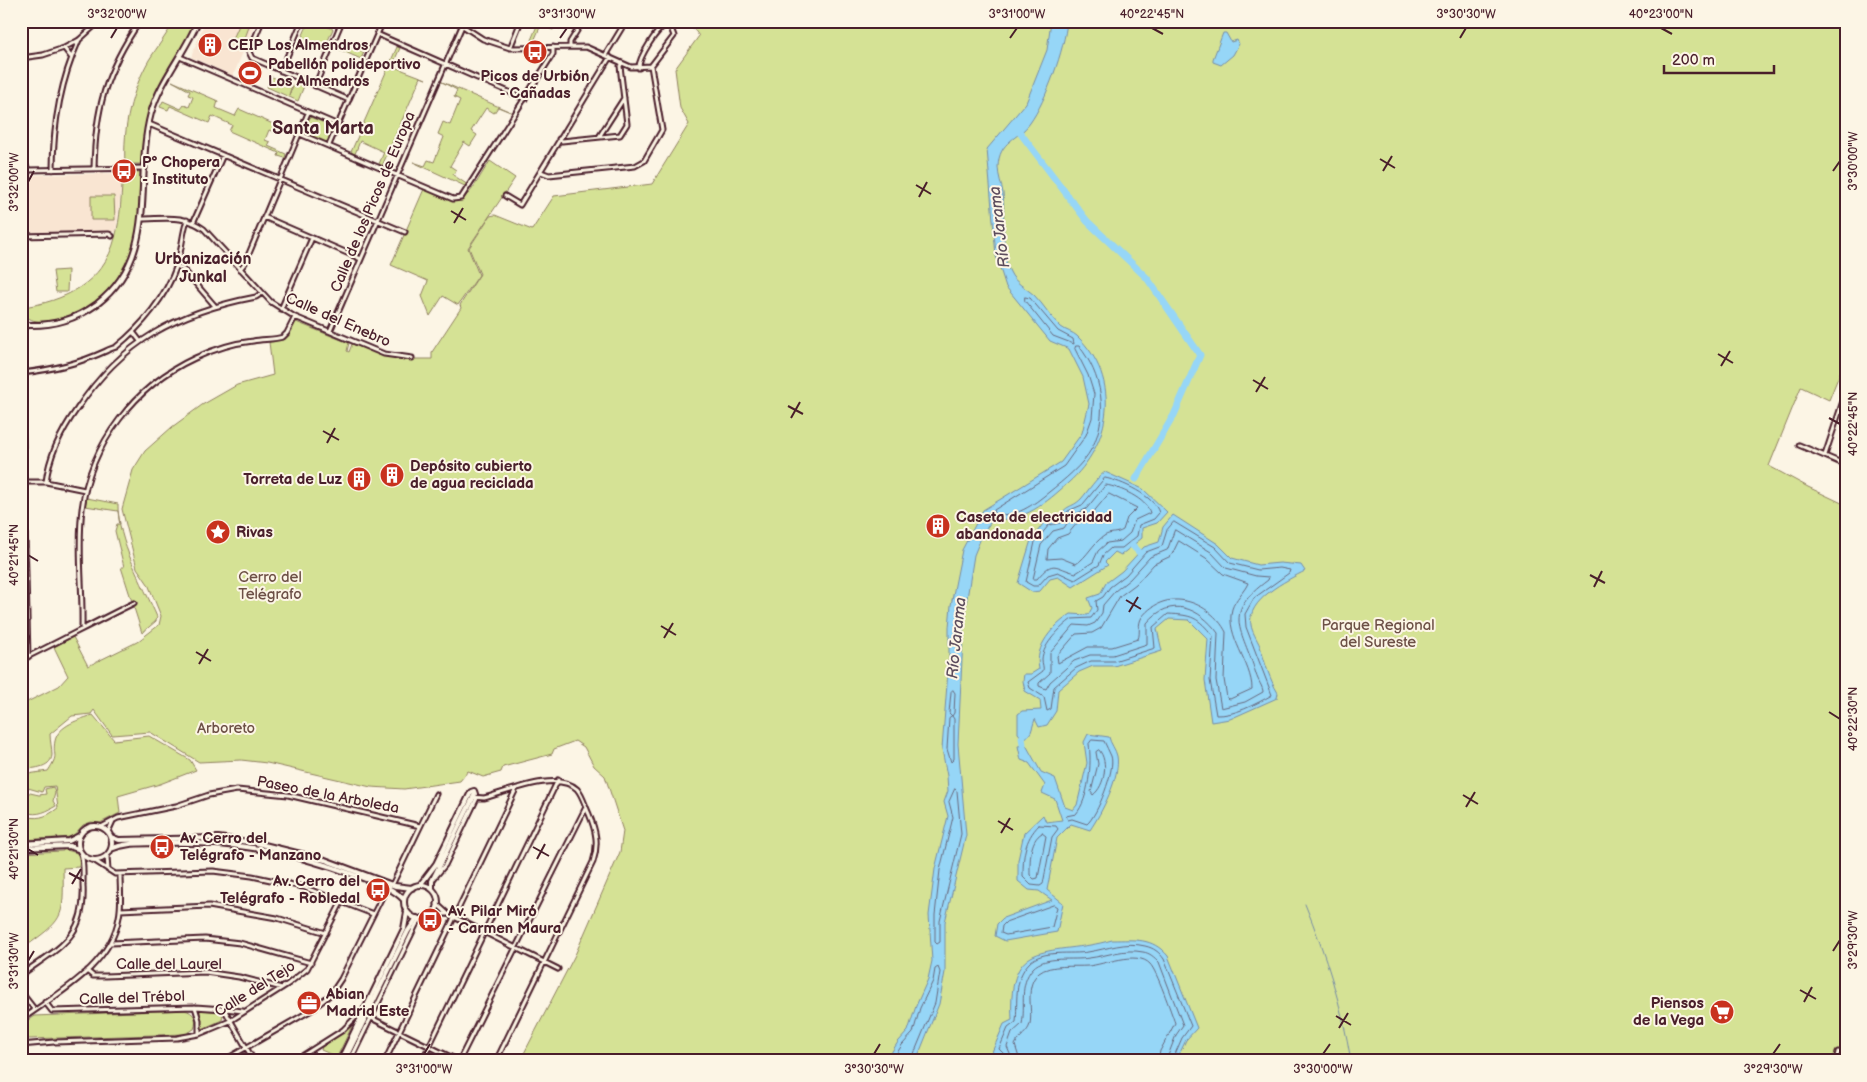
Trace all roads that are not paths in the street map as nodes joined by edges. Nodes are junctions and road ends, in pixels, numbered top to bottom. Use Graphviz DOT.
graph roads {
  1 [pos="27,21"];
  2 [pos="100,21"];
  3 [pos="140,21"];
  4 [pos="198,21"];
  5 [pos="262,21"];
  6 [pos="302,21"];
  7 [pos="342,21"];
  8 [pos="383,21"];
  9 [pos="521,21"];
  10 [pos="582,21"];
  11 [pos="626,21"];
  12 [pos="21,22"];
  13 [pos="456,22"];
  14 [pos="462,26"];
  15 [pos="377,34"];
  16 [pos="79,40"];
  17 [pos="553,47"];
  18 [pos="570,47"];
  19 [pos="64,48"];
  20 [pos="510,48"];
  21 [pos="606,54"];
  22 [pos="71,57"];
  23 [pos="180,57"];
  24 [pos="610,57"];
  25 [pos="21,58"];
  26 [pos="622,63"];
  27 [pos="445,64"];
  28 [pos="651,66"];
  29 [pos="639,68"];
  30 [pos="281,71"];
  31 [pos="315,86"];
  32 [pos="624,98"];
  33 [pos="525,99"];
  34 [pos="349,100"];
  35 [pos="308,113"];
  36 [pos="149,124"];
  37 [pos="338,125"];
  38 [pos="300,134"];
  39 [pos="598,137"];
  40 [pos="559,139"];
  41 [pos="328,145"];
  42 [pos="223,155"];
  43 [pos="21,160"];
  44 [pos="94,168"];
  45 [pos="145,168"];
  46 [pos="28,170"];
  47 [pos="53,170"];
  48 [pos="540,172"];
  49 [pos="397,175"];
  50 [pos="280,178"];
  51 [pos="21,180"];
  52 [pos="505,196"];
  53 [pos="264,217"];
  54 [pos="141,219"];
  55 [pos="187,220"];
  56 [pos="378,220"];
  57 [pos="193,223"];
  58 [pos="406,232"];
  59 [pos="21,236"];
  60 [pos="112,236"];
  61 [pos="312,238"];
  62 [pos="361,259"];
  63 [pos="177,266"];
  64 [pos="240,269"];
  65 [pos="263,293"];
  66 [pos="215,306"];
  67 [pos="281,309"];
  68 [pos="295,317"];
  69 [pos="21,318"];
  70 [pos="26,325"];
  71 [pos="21,331"];
  72 [pos="330,331"];
  73 [pos="133,332"];
  74 [pos="140,341"];
  75 [pos="116,348"];
  76 [pos="121,356"];
  77 [pos="412,358"];
  78 [pos="21,372"];
  79 [pos="21,380"];
  80 [pos="1845,393"];
  81 [pos="1799,444"];
  82 [pos="1825,455"];
  83 [pos="1846,465"];
  84 [pos="22,482"];
  85 [pos="46,482"];
  86 [pos="85,490"];
  87 [pos="23,594"];
  88 [pos="134,603"];
  89 [pos="82,627"];
  90 [pos="24,632"];
  91 [pos="28,657"];
  92 [pos="21,660"];
  93 [pos="558,780"];
  94 [pos="516,789"];
  95 [pos="436,794"];
  96 [pos="475,797"];
  97 [pos="586,807"];
  98 [pos="115,819"];
  99 [pos="420,826"];
  100 [pos="101,827"];
  101 [pos="110,835"];
  102 [pos="79,836"];
  103 [pos="21,844"];
  104 [pos="21,848"];
  105 [pos="111,850"];
  106 [pos="80,851"];
  107 [pos="107,856"];
  108 [pos="95,861"];
  109 [pos="108,871"];
  110 [pos="120,874"];
  111 [pos="391,884"];
  112 [pos="420,885"];
  113 [pos="387,888"];
  114 [pos="412,888"];
  115 [pos="432,890"];
  116 [pos="404,900"];
  117 [pos="342,901"];
  118 [pos="437,904"];
  119 [pos="120,910"];
  120 [pos="407,912"];
  121 [pos="373,914"];
  122 [pos="448,914"];
  123 [pos="431,915"];
  124 [pos="417,918"];
  125 [pos="422,918"];
  126 [pos="455,918"];
  127 [pos="485,932"];
  128 [pos="326,933"];
  129 [pos="111,943"];
  130 [pos="515,947"];
  131 [pos="545,962"];
  132 [pos="311,963"];
  133 [pos="558,969"];
  134 [pos="87,971"];
  135 [pos="21,975"];
  136 [pos="282,988"];
  137 [pos="21,992"];
  138 [pos="46,1002"];
  139 [pos="367,1006"];
  140 [pos="195,1007"];
  141 [pos="224,1009"];
  142 [pos="35,1010"];
  143 [pos="244,1011"];
  144 [pos="369,1017"];
  145 [pos="21,1020"];
  146 [pos="230,1021"];
  147 [pos="400,1032"];
  148 [pos="199,1034"];
  149 [pos="22,1044"];
  150 [pos="429,1046"];
  151 [pos="247,1048"];
  152 [pos="1846,1054"];
  153 [pos="26,1061"];
  154 [pos="223,1061"];
  155 [pos="254,1061"];
  156 [pos="294,1061"];
  157 [pos="340,1061"];
  158 [pos="344,1061"];
  159 [pos="350,1061"];
  160 [pos="386,1061"];
  161 [pos="422,1061"];
  162 [pos="459,1061"];
  163 [pos="496,1061"];
  164 [pos="1836,1061"];
  1 -- 12 [label="street"];
  2 -- 16 [label="street"];
  3 -- 44 [label="street"];
  4 -- 23 [label="street"];
  5 -- 30 [label="street"];
  6 -- 30 [label="street"];
  7 -- 31 [label="street"];
  8 -- 15 [label="street"];
  9 -- 20 [label="street"];
  10 -- 18 [label="street"];
  11 -- 21 [label="street"];
  13 -- 14 [label="street"];
  14 -- 20 [label="street"];
  14 -- 27 [label="street, Calle de los Picos de Europa"];
  15 -- 27 [label="street"];
  15 -- 34 [label="street"];
  16 -- 19 [label="street"];
  16 -- 22 [label="street"];
  17 -- 18 [label="street"];
  17 -- 20 [label="street"];
  17 -- 33 [label="street"];
  18 -- 21 [label="street"];
  19 -- 22 [label="street"];
  19 -- 25 [label="street"];
  21 -- 24 [label="street"];
  22 -- 47 [label="street"];
  23 -- 35 [label="street"];
  23 -- 36 [label="street"];
  24 -- 26 [label="street"];
  24 -- 40 [label="street"];
  26 -- 29 [label="street"];
  26 -- 32 [label="street"];
  27 -- 33 [label="street"];
  27 -- 49 [label="street, Calle de los Picos de Europa"];
  28 -- 29 [label="street"];
  28 -- 29 [label="street"];
  28 -- 48 [label="street"];
  30 -- 31 [label="street"];
  31 -- 34 [label="street"];
  32 -- 39 [label="street"];
  32 -- 39 [label="street"];
  33 -- 49 [label="street"];
  34 -- 37 [label="street"];
  35 -- 37 [label="street"];
  35 -- 38 [label="street"];
  36 -- 42 [label="street"];
  36 -- 45 [label="street"];
  37 -- 41 [label="street"];
  38 -- 41 [label="street"];
  38 -- 50 [label="street"];
  39 -- 40 [label="street"];
  40 -- 48 [label="street"];
  41 -- 49 [label="street"];
  42 -- 50 [label="street"];
  42 -- 57 [label="street"];
  43 -- 46 [label="street"];
  44 -- 45 [label="street"];
  44 -- 47 [label="street"];
  45 -- 54 [label="street"];
  46 -- 47 [label="street"];
  46 -- 51 [label="street"];
  48 -- 52 [label="street"];
  49 -- 56 [label="street, Calle de los Picos de Europa"];
  50 -- 53 [label="street"];
  50 -- 56 [label="street"];
  53 -- 61 [label="street"];
  53 -- 64 [label="street"];
  54 -- 55 [label="street, Calle del Enebro"];
  54 -- 70 [label="street"];
  55 -- 57 [label="street, Calle del Enebro"];
  55 -- 63 [label="street"];
  56 -- 58 [label="street"];
  56 -- 62 [label="street, Calle de los Picos de Europa"];
  57 -- 64 [label="street, Calle del Enebro"];
  59 -- 60 [label="street"];
  61 -- 62 [label="street"];
  61 -- 67 [label="street"];
  62 -- 72 [label="street, Calle de los Picos de Europa"];
  63 -- 66 [label="street"];
  63 -- 73 [label="street"];
  64 -- 65 [label="street, Calle del Enebro"];
  65 -- 66 [label="street"];
  65 -- 67 [label="street, Calle del Enebro"];
  66 -- 74 [label="street"];
  67 -- 68 [label="street, Calle del Enebro"];
  68 -- 72 [label="street, Calle del Enebro"];
  68 -- 86 [label="street"];
  69 -- 70 [label="street"];
  70 -- 71 [label="street"];
  72 -- 77 [label="street, Calle del Enebro"];
  73 -- 74 [label="street"];
  73 -- 75 [label="street"];
  74 -- 76 [label="street"];
  75 -- 76 [label="street"];
  75 -- 78 [label="street"];
  76 -- 85 [label="street"];
  78 -- 79 [label="street"];
  79 -- 84 [label="street"];
  80 -- 82 [label="street"];
  81 -- 82 [label="street"];
  82 -- 83 [label="street"];
  84 -- 85 [label="street"];
  84 -- 87 [label="street"];
  85 -- 86 [label="street"];
  86 -- 89 [label="street"];
  87 -- 90 [label="street"];
  88 -- 89 [label="street"];
  89 -- 91 [label="street"];
  90 -- 91 [label="street"];
  91 -- 92 [label="street"];
  93 -- 94 [label="street"];
  93 -- 97 [label="street"];
  93 -- 127 [label="street"];
  94 -- 96 [label="street"];
  94 -- 126 [label="street"];
  95 -- 99 [label="street"];
  96 -- 112 [label="street"];
  96 -- 115 [label="street"];
  97 -- 130 [label="street"];
  97 -- 131 [label="street"];
  98 -- 99 [label="street, Paseo de la Arboleda"];
  98 -- 100 [label="street, Paseo de la Arboleda"];
  98 -- 101 [label="street"];
  99 -- 111 [label="street"];
  100 -- 101 [label="street"];
  100 -- 102 [label="street"];
  101 -- 105 [label="street"];
  101 -- 111 [label="street"];
  102 -- 103 [label="street"];
  102 -- 106 [label="street"];
  104 -- 106 [label="street"];
  105 -- 107 [label="street"];
  105 -- 113 [label="street"];
  106 -- 108 [label="street"];
  106 -- 135 [label="street"];
  107 -- 108 [label="street"];
  107 -- 109 [label="street"];
  108 -- 109 [label="street"];
  109 -- 110 [label="street"];
  110 -- 117 [label="street"];
  110 -- 119 [label="street"];
  111 -- 113 [label="street"];
  111 -- 114 [label="street"];
  112 -- 114 [label="street"];
  112 -- 115 [label="street"];
  113 -- 116 [label="street"];
  113 -- 121 [label="street"];
  114 -- 116 [label="street"];
  115 -- 118 [label="street"];
  116 -- 120 [label="street"];
  117 -- 121 [label="street"];
  117 -- 128 [label="street, Calle del Tejo"];
  118 -- 122 [label="street"];
  118 -- 123 [label="street"];
  119 -- 128 [label="street"];
  119 -- 129 [label="street"];
  120 -- 124 [label="street"];
  120 -- 139 [label="street"];
  121 -- 151 [label="street"];
  122 -- 123 [label="street"];
  122 -- 126 [label="street"];
  123 -- 125 [label="street"];
  124 -- 125 [label="street"];
  124 -- 144 [label="street"];
  125 -- 144 [label="street"];
  126 -- 127 [label="street"];
  126 -- 147 [label="street"];
  127 -- 130 [label="street"];
  127 -- 150 [label="street"];
  128 -- 132 [label="street, Calle del Tejo"];
  129 -- 132 [label="street"];
  129 -- 134 [label="street"];
  130 -- 131 [label="street"];
  130 -- 162 [label="street"];
  131 -- 133 [label="street"];
  131 -- 163 [label="street"];
  132 -- 136 [label="street, Calle del Tejo"];
  134 -- 136 [label="street, Calle del Laurel"];
  134 -- 138 [label="street"];
  136 -- 143 [label="street, Calle del Tejo"];
  137 -- 142 [label="street"];
  138 -- 140 [label="street, Calle del Trébol"];
  138 -- 142 [label="street"];
  139 -- 156 [label="street"];
  139 -- 157 [label="street"];
  140 -- 141 [label="street, Calle del Trébol"];
  140 -- 148 [label="street"];
  141 -- 143 [label="street, Calle del Trébol"];
  141 -- 146 [label="street"];
  142 -- 145 [label="street"];
  143 -- 146 [label="street, Calle del Tejo"];
  144 -- 147 [label="street"];
  144 -- 158 [label="street"];
  144 -- 159 [label="street"];
  146 -- 148 [label="street, Calle del Tejo"];
  146 -- 151 [label="street"];
  147 -- 150 [label="street"];
  147 -- 160 [label="street"];
  148 -- 149 [label="street, Calle del Tejo"];
  149 -- 153 [label="street"];
  150 -- 161 [label="street"];
  150 -- 162 [label="street"];
  151 -- 154 [label="street"];
  151 -- 155 [label="street"];
  152 -- 164 [label="street"];
}
